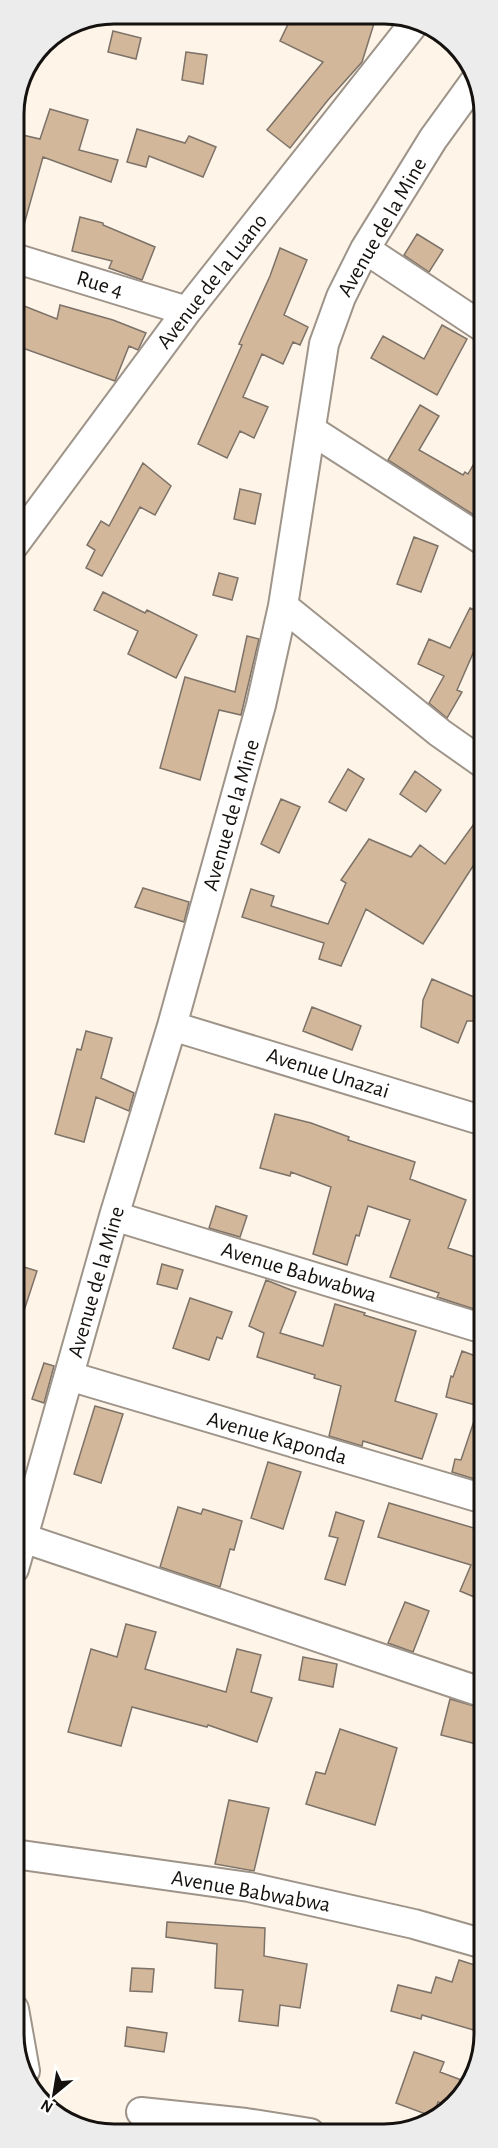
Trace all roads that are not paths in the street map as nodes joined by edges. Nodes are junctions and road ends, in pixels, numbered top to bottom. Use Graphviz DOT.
graph roads {
  1 [pos="411,29"];
  2 [pos="470,88"];
  3 [pos="365,249"];
  4 [pos="24,261"];
  5 [pos="187,311"];
  6 [pos="474,321"];
  7 [pos="311,430"];
  8 [pos="24,531"];
  9 [pos="474,535"];
  10 [pos="283,606"];
  11 [pos="474,757"];
  12 [pos="172,1026"];
  13 [pos="474,1118"];
  14 [pos="114,1216"];
  15 [pos="474,1326"];
  16 [pos="69,1376"];
  17 [pos="474,1496"];
  18 [pos="24,1523"];
  19 [pos="24,1541"];
  20 [pos="474,1690"];
  21 [pos="24,1855"];
  22 [pos="474,1941"];
  23 [pos="141,2112"];
  24 [pos="252,2124"];
  1 -- 5 [label="street, Avenue de la Luano"];
  2 -- 3 [label="street, Avenue de la Mine"];
  3 -- 6 [label="street"];
  3 -- 7 [label="street, Avenue de la Mine"];
  4 -- 5 [label="street, Rue 4"];
  5 -- 8 [label="street, Avenue de la Luano"];
  7 -- 9 [label="street"];
  7 -- 10 [label="street, Avenue de la Mine"];
  10 -- 11 [label="street"];
  10 -- 12 [label="street, Avenue de la Mine"];
  12 -- 13 [label="street, Avenue Unazai"];
  12 -- 14 [label="street, Avenue de la Mine"];
  14 -- 15 [label="street, Avenue Babwabwa"];
  14 -- 16 [label="street, Avenue de la Mine"];
  16 -- 17 [label="street, Avenue Kaponda"];
  16 -- 18 [label="street, Avenue de la Mine"];
  19 -- 20 [label="street"];
  21 -- 22 [label="street, Avenue Babwabwa"];
  23 -- 24 [label="street"];
}
